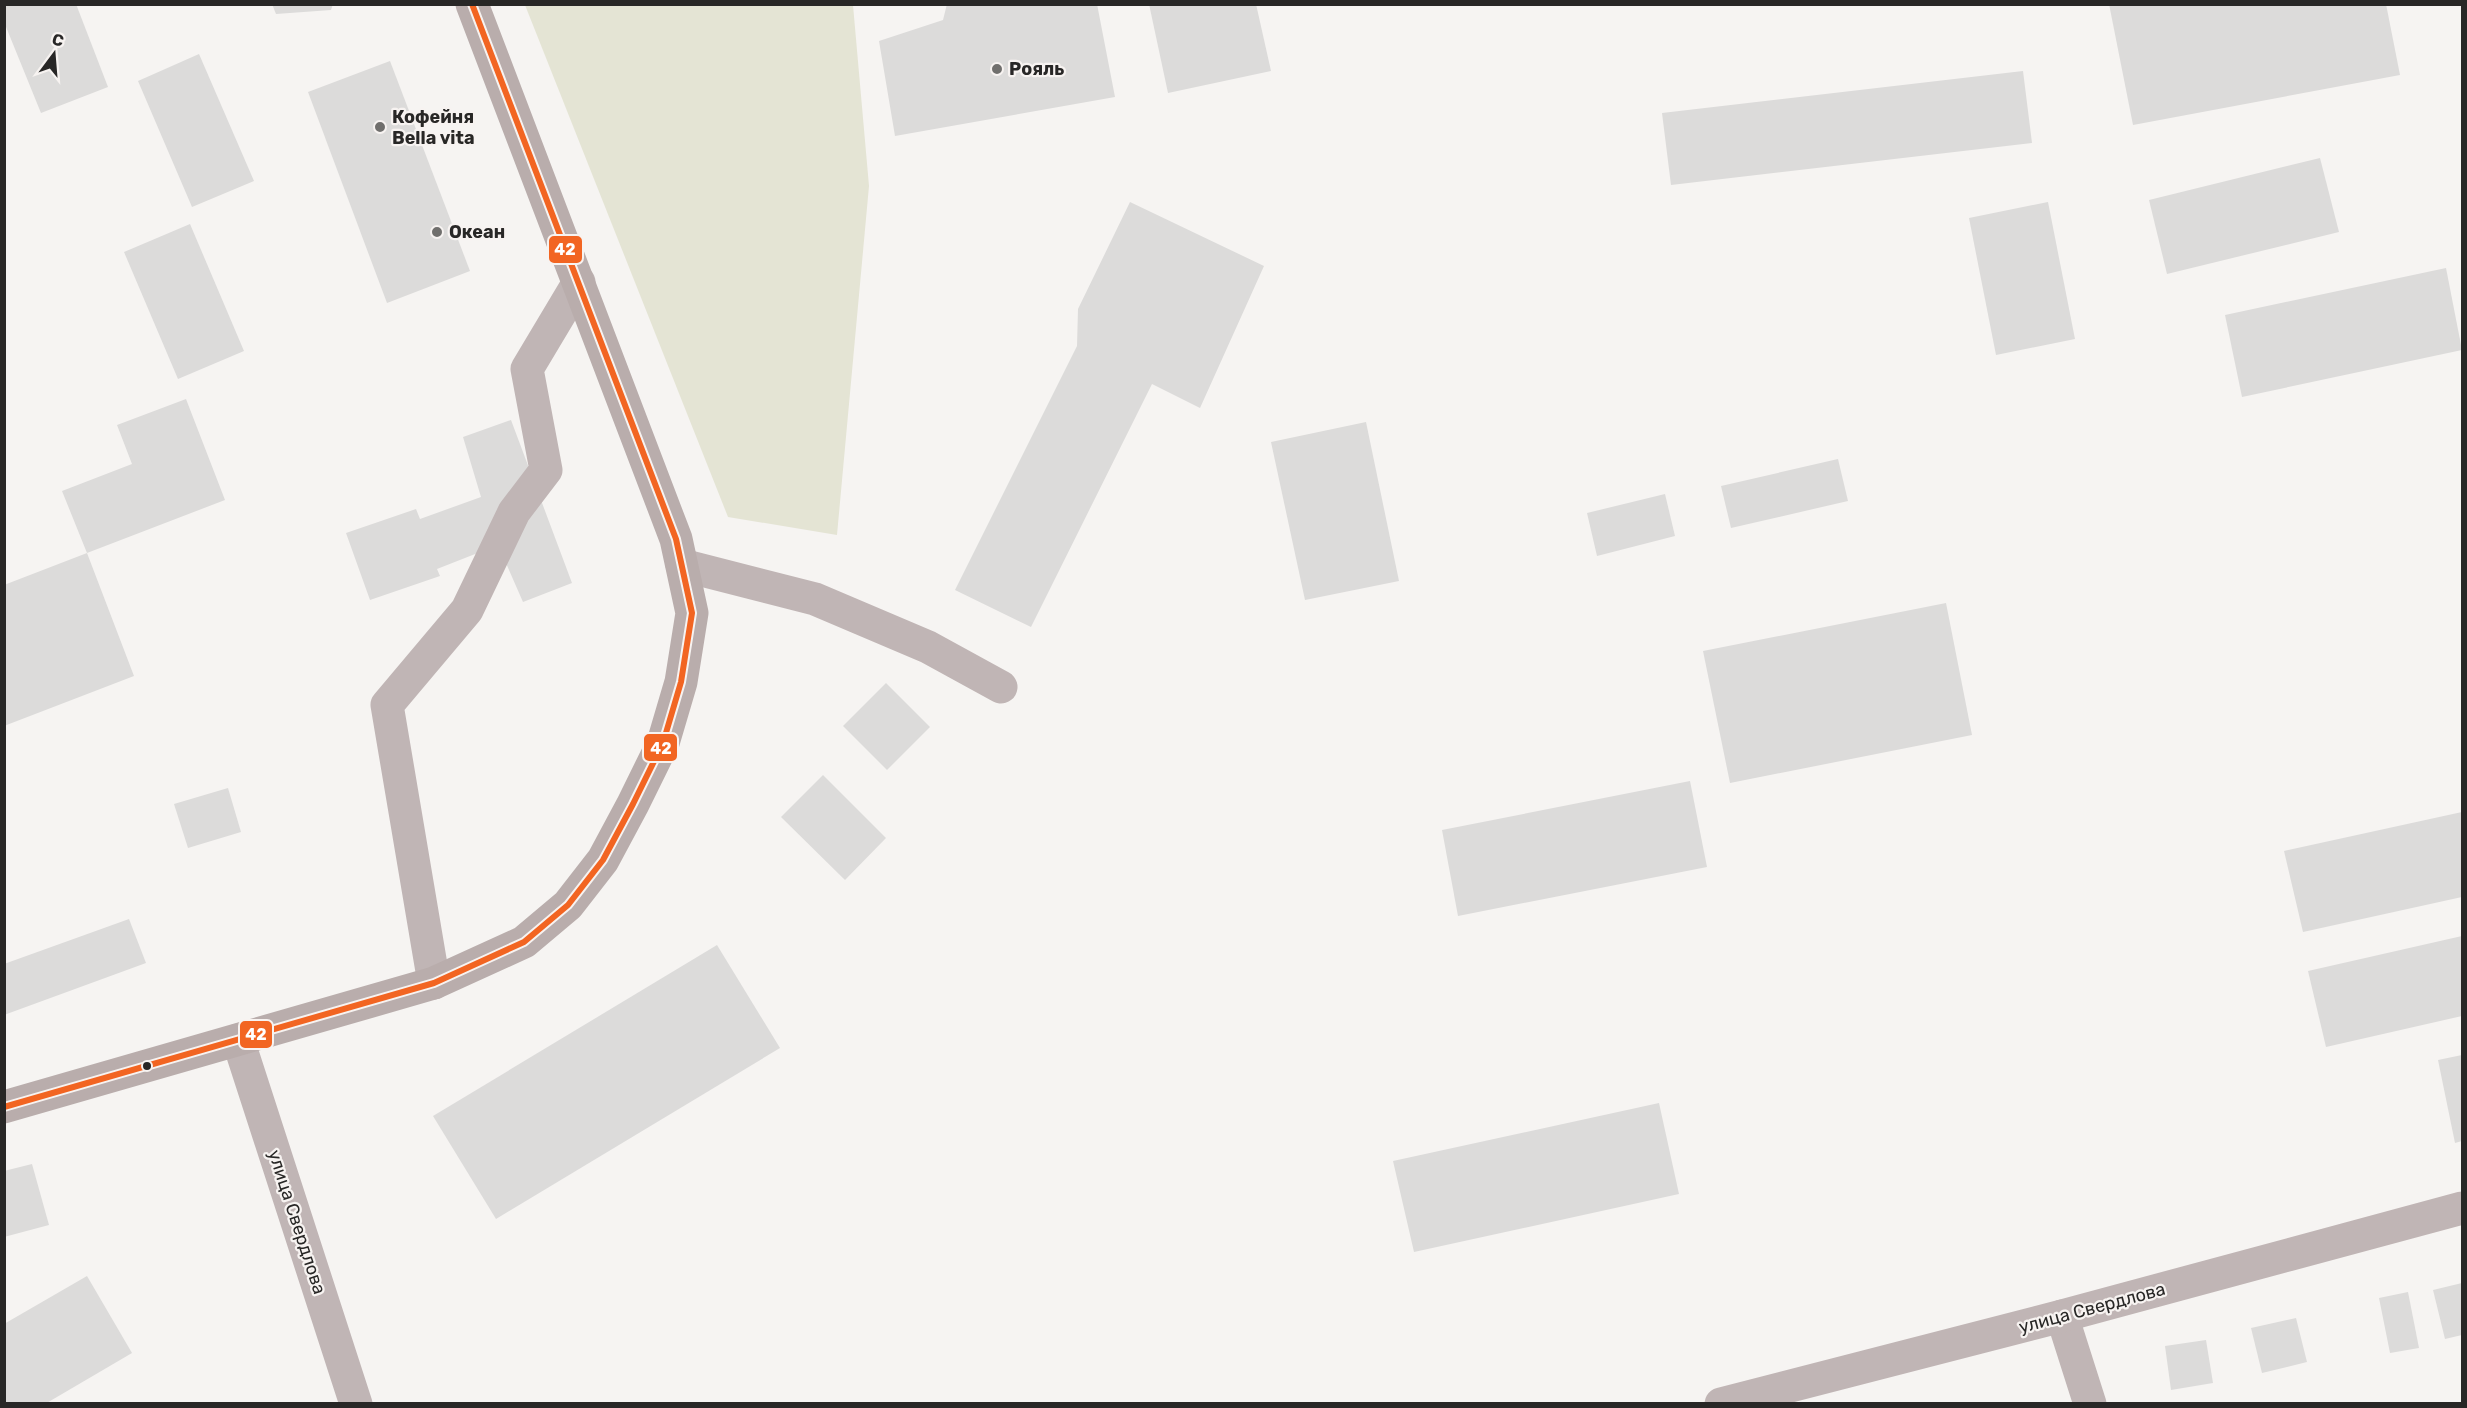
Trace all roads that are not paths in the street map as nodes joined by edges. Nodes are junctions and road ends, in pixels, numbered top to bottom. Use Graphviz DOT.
graph roads {
  1 [pos="472,4"];
  2 [pos="579,282"];
  3 [pos="682,565"];
  4 [pos="1001,687"];
  5 [pos="434,983"];
  6 [pos="238,1040"];
  7 [pos="4,1107"];
  8 [pos="2463,1208"];
  9 [pos="2062,1316"];
  10 [pos="356,1404"];
  11 [pos="1721,1404"];
  12 [pos="2090,1404"];
  1 -- 2 [label="main road"];
  2 -- 3 [label="main road"];
  2 -- 5 [label="street"];
  3 -- 4 [label="street"];
  3 -- 5 [label="main road"];
  5 -- 6 [label="main road"];
  6 -- 7 [label="main road"];
  6 -- 10 [label="street, улица Свердлова"];
  8 -- 9 [label="street, улица Свердлова"];
  9 -- 11 [label="street, улица Свердлова"];
  9 -- 12 [label="street"];
}
